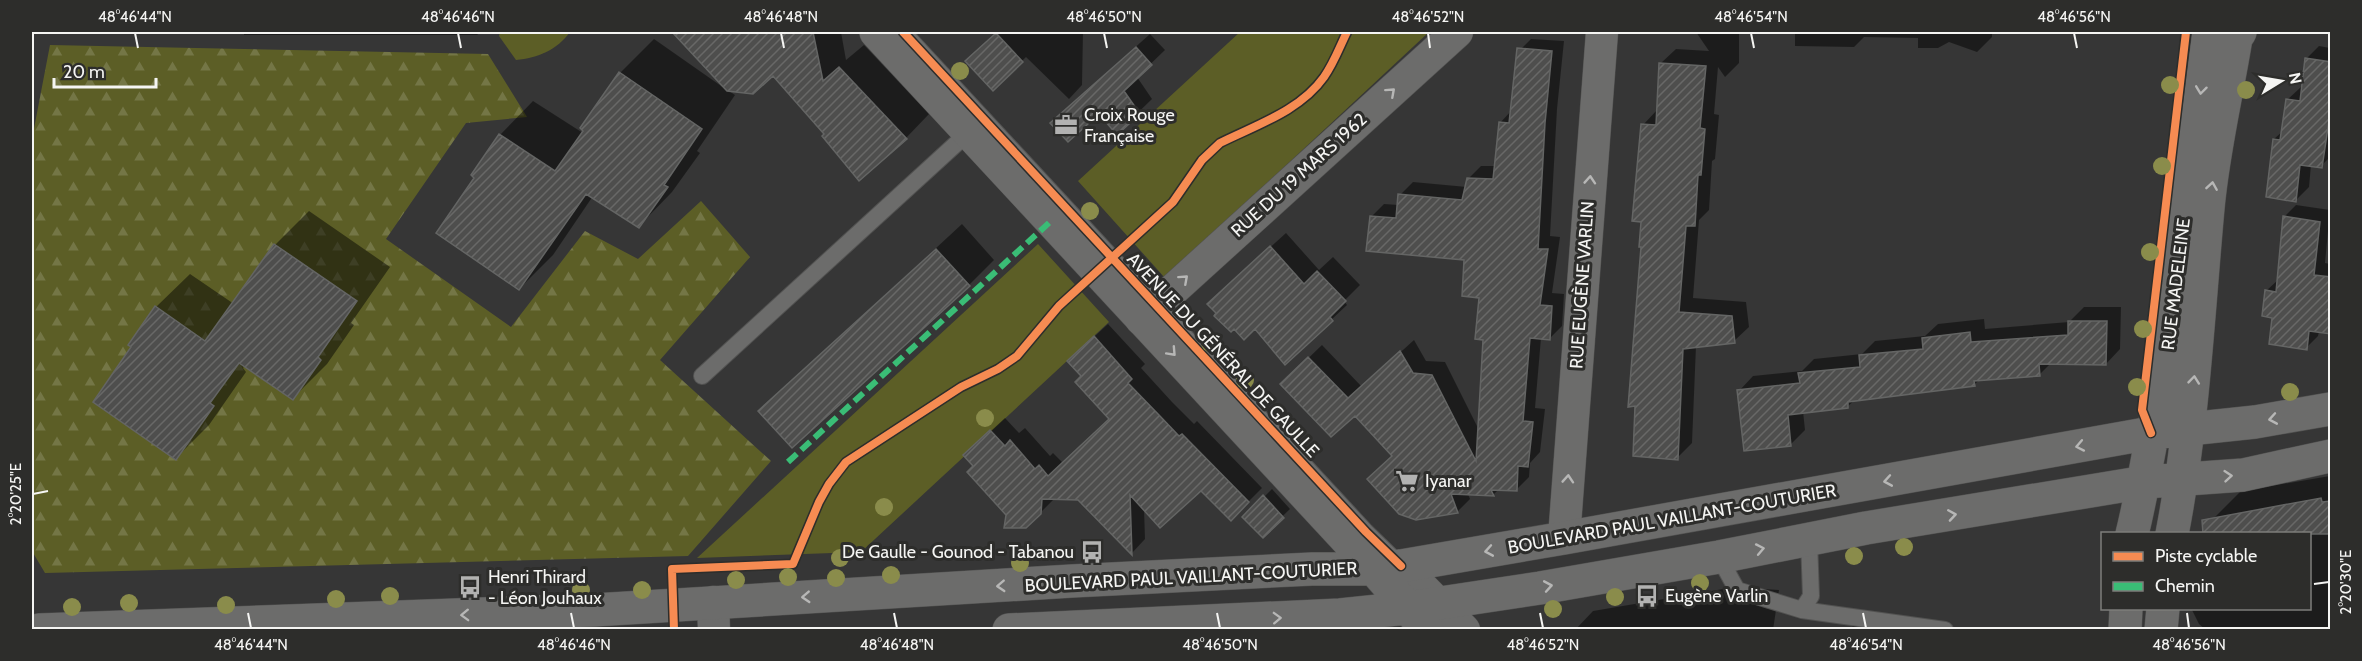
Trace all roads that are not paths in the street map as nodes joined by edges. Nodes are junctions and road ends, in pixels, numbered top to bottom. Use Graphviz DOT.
graph roads {
  1 [pos="876,32"];
  2 [pos="903,32"];
  3 [pos="1457,32"];
  4 [pos="1602,32"];
  5 [pos="2209,32"];
  6 [pos="2240,32"];
  7 [pos="969,132"];
  8 [pos="1149,311"];
  9 [pos="702,376"];
  10 [pos="2331,409"];
  11 [pos="2189,428"];
  12 [pos="2151,433"];
  13 [pos="2331,456"];
  14 [pos="2183,480"];
  15 [pos="2145,482"];
  16 [pos="2132,532"];
  17 [pos="2172,532"];
  18 [pos="1564,538"];
  19 [pos="1809,540"];
  20 [pos="1719,557"];
  21 [pos="1387,567"];
  22 [pos="1802,610"];
  23 [pos="2126,610"];
  24 [pos="2163,610"];
  25 [pos="1424,614"];
  26 [pos="714,616"];
  27 [pos="39,630"];
  28 [pos="1009,630"];
  29 [pos="1464,630"];
  30 [pos="1945,630"];
  31 [pos="2125,630"];
  32 [pos="2161,630"];
  1 -- 7 [label="main road, AVENUE DU GÉNÉRAL DE GAULLE"];
  2 -- 8 [label="lane, AVENUE DU GÉNÉRAL DE GAULLE"];
  8 -- 3 [label="street, RUE DU 19 MARS 1962, one-way"];
  18 -- 4 [label="street, RUE EUGÈNE VARLIN, one-way"];
  5 -- 12 [label="main road, RUE MADELEINE, one-way"];
  11 -- 6 [label="main road, RUE MADELEINE, one-way"];
  7 -- 8 [label="main road, AVENUE DU GÉNÉRAL DE GAULLE"];
  7 -- 9 [label="lane"];
  8 -- 21 [label="main road, AVENUE DU GÉNÉRAL DE GAULLE"];
  10 -- 11 [label="main road, BOULEVARD PAUL VAILLANT-COUTURIER, one-way"];
  11 -- 12 [label="main road, BOULEVARD PAUL VAILLANT-COUTURIER"];
  11 -- 14 [label="main road, RUE MADELEINE"];
  12 -- 15 [label="main road, RUE MADELEINE"];
  12 -- 18 [label="main road, BOULEVARD PAUL VAILLANT-COUTURIER, one-way"];
  14 -- 13 [label="main road, one-way"];
  14 -- 15 [label="main road"];
  14 -- 17 [label="main road, RUE MADELEINE"];
  15 -- 16 [label="main road, RUE MADELEINE"];
  19 -- 15 [label="main road, one-way"];
  18 -- 21 [label="main road, BOULEVARD PAUL VAILLANT-COUTURIER, one-way"];
  20 -- 19 [label="main road, one-way"];
  19 -- 22 [label="lane"];
  20 -- 22 [label="lane"];
  25 -- 20 [label="main road, one-way"];
  21 -- 25 [label="main road, AVENUE DU GÉNÉRAL DE GAULLE"];
  21 -- 26 [label="main road, BOULEVARD PAUL VAILLANT-COUTURIER, one-way"];
  22 -- 30 [label="lane"];
  23 -- 31 [label="main road"];
  24 -- 32 [label="main road"];
  28 -- 25 [label="main road, one-way"];
  25 -- 29 [label="street, AVENUE DU GÉNÉRAL DE GAULLE"];
  26 -- 27 [label="main road, BOULEVARD PAUL VAILLANT-COUTURIER, one-way"];
}
